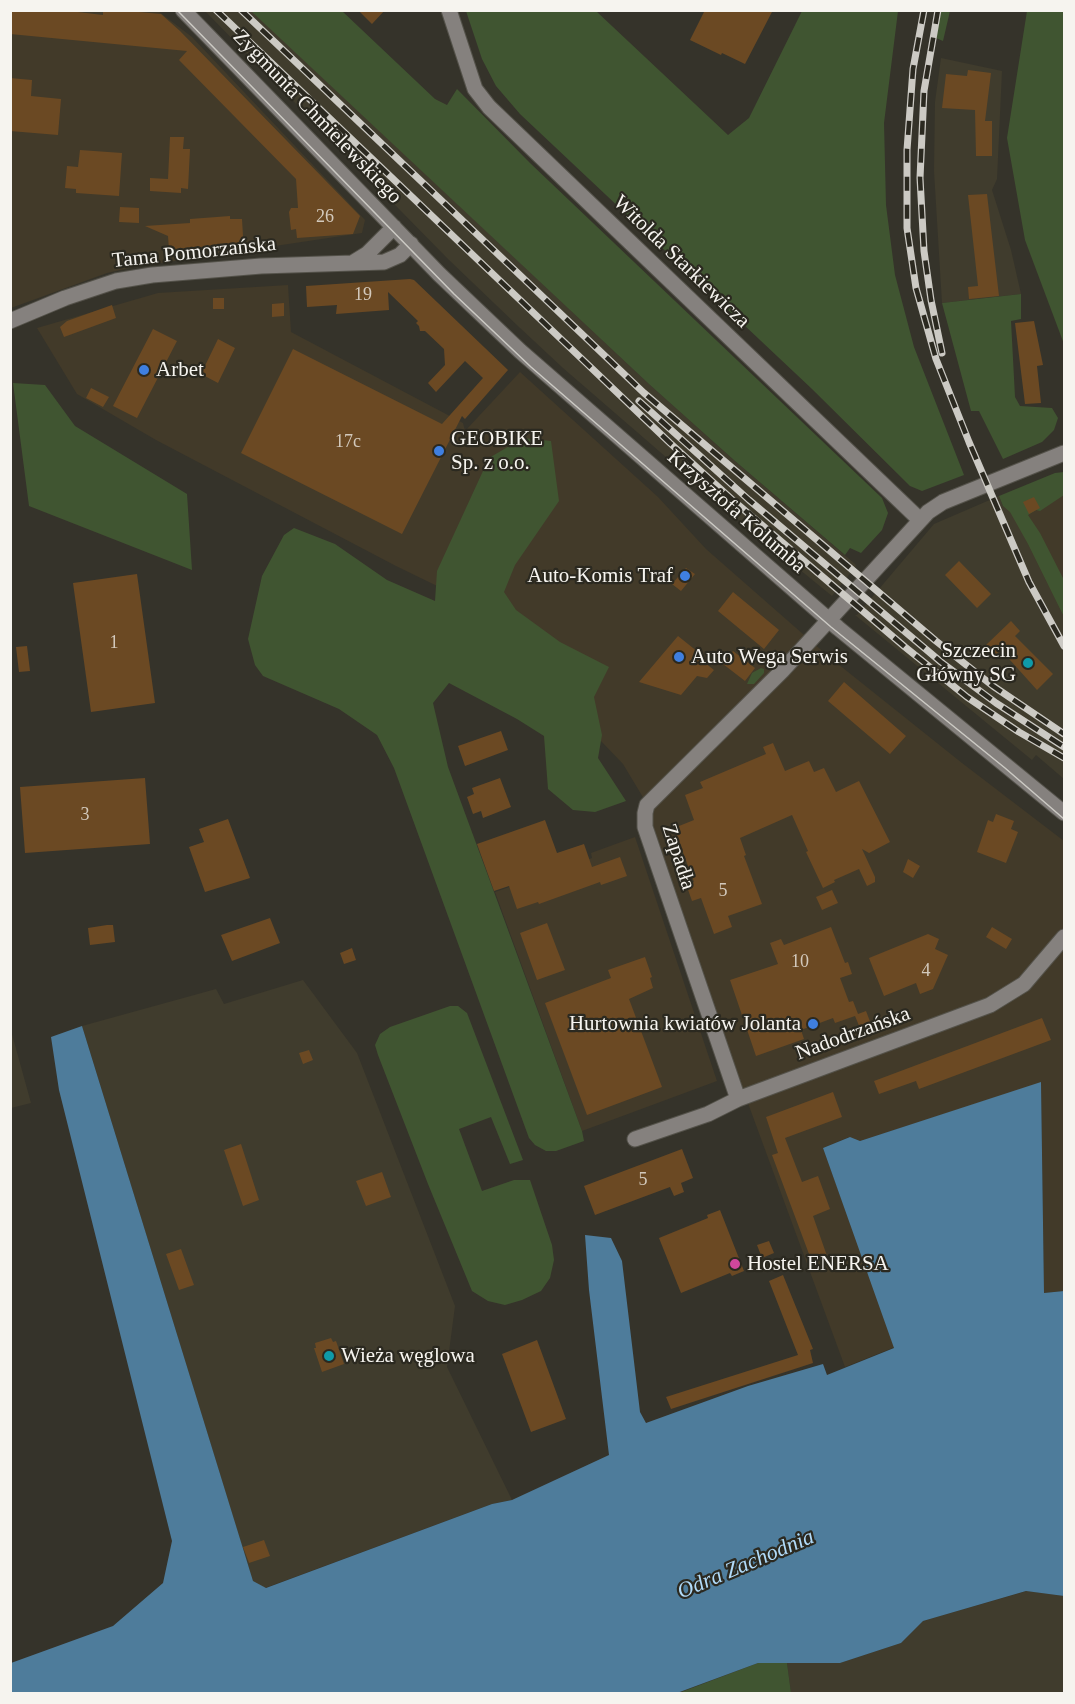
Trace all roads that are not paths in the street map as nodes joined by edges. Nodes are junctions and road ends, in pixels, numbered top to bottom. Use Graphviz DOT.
graph roads {
  1 [pos="183,10"];
  2 [pos="449,10"];
  3 [pos="394,227"];
  4 [pos="411,244"];
  5 [pos="354,262"];
  6 [pos="10,321"];
  7 [pos="1065,453"];
  8 [pos="920,520"];
  9 [pos="829,620"];
  10 [pos="1065,813"];
  11 [pos="1065,937"];
  12 [pos="738,1099"];
  13 [pos="635,1139"];
  1 -- 3 [label="street, Zygmunta Chmielewskiego"];
  2 -- 8 [label="street, Witolda Starkiewicza"];
  3 -- 4 [label="street, Krzysztofa Kolumba"];
  3 -- 5 [label="street"];
  4 -- 5 [label="street, Tama Pomorzańska"];
  4 -- 9 [label="street, Krzysztofa Kolumba"];
  5 -- 6 [label="street, Tama Pomorzańska"];
  7 -- 8 [label="street"];
  8 -- 9 [label="street"];
  9 -- 10 [label="street, Krzysztofa Kolumba"];
  9 -- 12 [label="street, Zapadła"];
  11 -- 12 [label="street, Nadodrzańska"];
  12 -- 13 [label="street, Nadodrzańska"];
}
